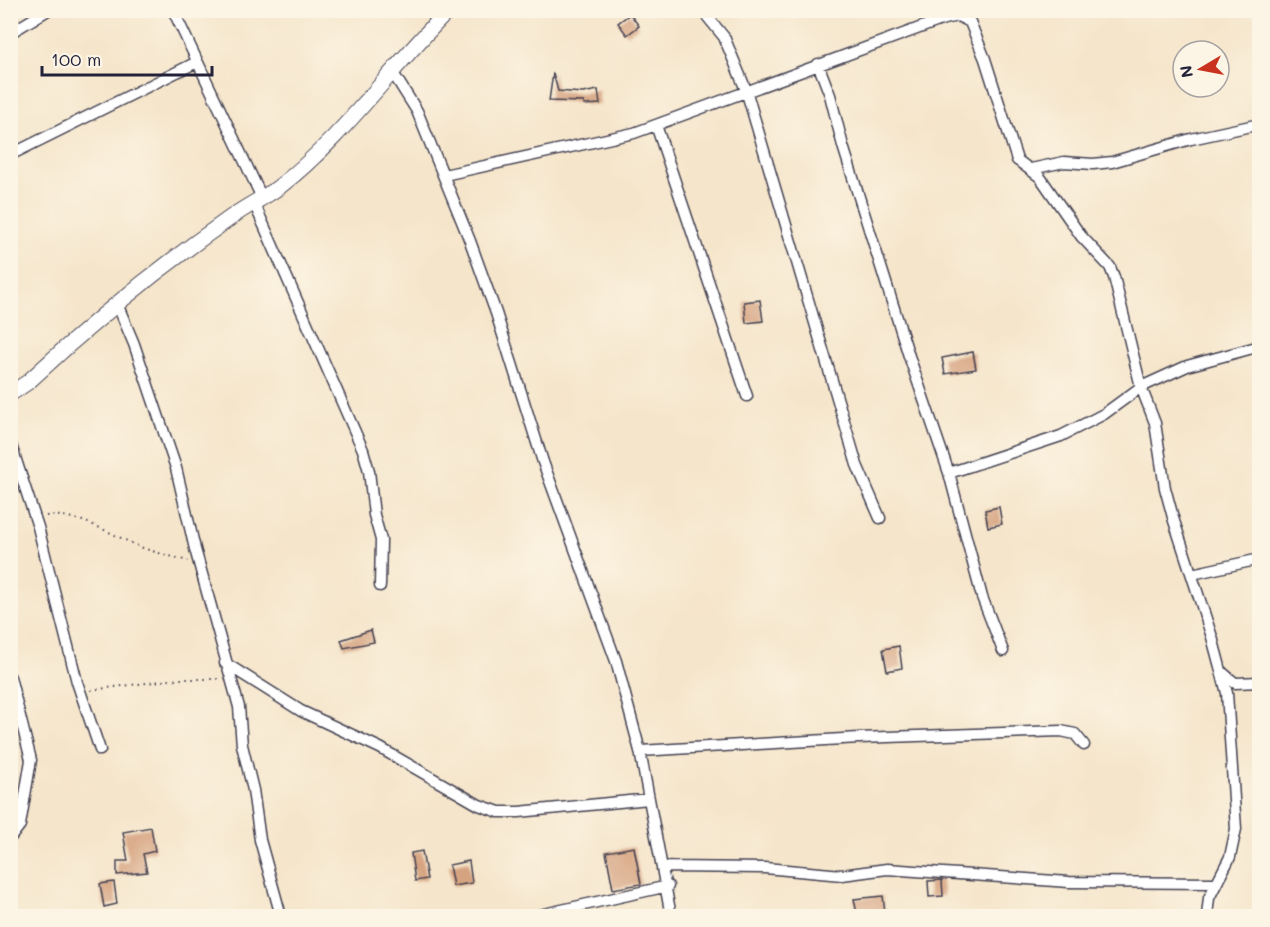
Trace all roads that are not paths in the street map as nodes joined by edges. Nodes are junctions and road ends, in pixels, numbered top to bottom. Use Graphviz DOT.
graph roads {
  1 [pos="48,10"];
  2 [pos="173,10"];
  3 [pos="449,10"];
  4 [pos="702,10"];
  5 [pos="10,33"];
  6 [pos="197,62"];
  7 [pos="818,64"];
  8 [pos="393,74"];
  9 [pos="746,90"];
  10 [pos="656,124"];
  11 [pos="1260,124"];
  12 [pos="10,155"];
  13 [pos="1031,169"];
  14 [pos="444,175"];
  15 [pos="258,201"];
  16 [pos="118,306"];
  17 [pos="1260,346"];
  18 [pos="1141,387"];
  19 [pos="10,394"];
  20 [pos="747,396"];
  21 [pos="10,442"];
  22 [pos="948,473"];
  23 [pos="880,518"];
  24 [pos="1260,559"];
  25 [pos="1192,574"];
  26 [pos="380,586"];
  27 [pos="1003,651"];
  28 [pos="225,663"];
  29 [pos="1223,673"];
  30 [pos="10,677"];
  31 [pos="1260,682"];
  32 [pos="1084,745"];
  33 [pos="100,750"];
  34 [pos="640,751"];
  35 [pos="649,799"];
  36 [pos="10,838"];
  37 [pos="664,867"];
  38 [pos="1215,883"];
  39 [pos="668,886"];
  40 [pos="281,916"];
  41 [pos="535,916"];
  42 [pos="671,916"];
  43 [pos="1207,916"];
  1 -- 5 [label="street"];
  2 -- 6 [label="street"];
  3 -- 8 [label="street"];
  4 -- 9 [label="street"];
  6 -- 12 [label="street"];
  6 -- 15 [label="street"];
  7 -- 9 [label="street"];
  7 -- 13 [label="street"];
  7 -- 22 [label="street"];
  8 -- 14 [label="street"];
  8 -- 15 [label="street"];
  9 -- 10 [label="street"];
  9 -- 23 [label="street"];
  10 -- 14 [label="street"];
  10 -- 20 [label="street"];
  11 -- 13 [label="street"];
  13 -- 18 [label="street"];
  14 -- 34 [label="street"];
  15 -- 16 [label="street"];
  15 -- 26 [label="street"];
  16 -- 19 [label="street"];
  16 -- 28 [label="street"];
  17 -- 18 [label="street"];
  18 -- 22 [label="street"];
  18 -- 25 [label="street"];
  21 -- 33 [label="street"];
  22 -- 27 [label="street"];
  24 -- 25 [label="street"];
  25 -- 29 [label="street"];
  28 -- 35 [label="street"];
  28 -- 40 [label="street"];
  29 -- 31 [label="street"];
  29 -- 38 [label="street"];
  30 -- 36 [label="street"];
  32 -- 34 [label="street"];
  34 -- 35 [label="street"];
  35 -- 37 [label="street"];
  37 -- 38 [label="street"];
  37 -- 39 [label="street"];
  38 -- 43 [label="street"];
  39 -- 41 [label="street"];
  39 -- 42 [label="street"];
}
